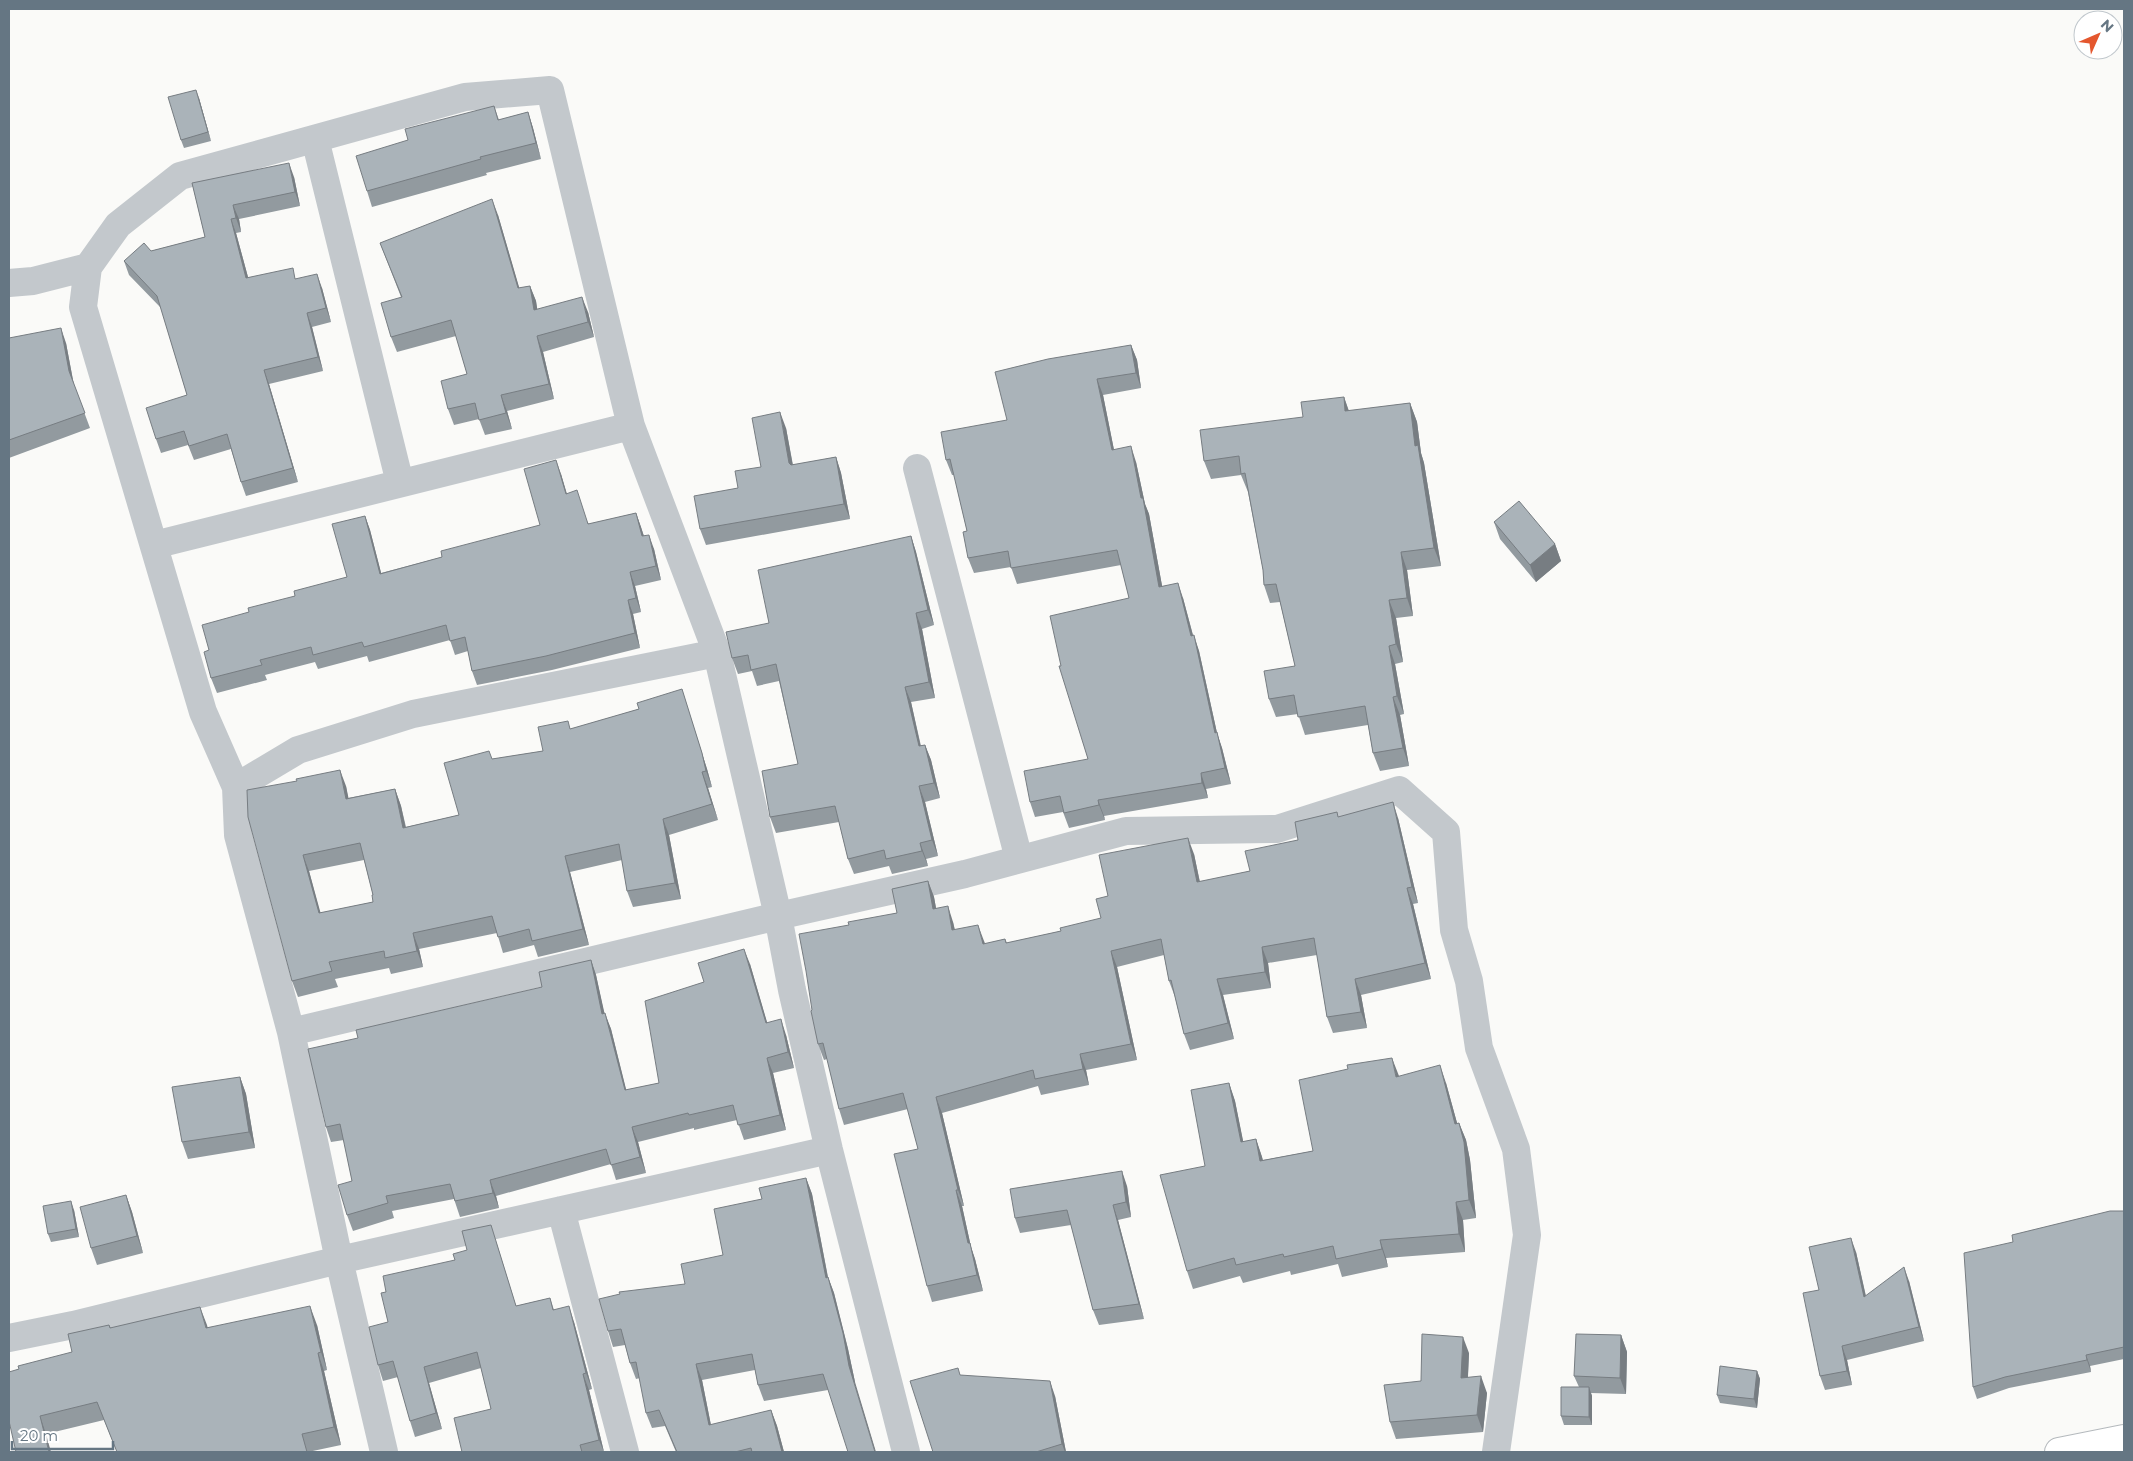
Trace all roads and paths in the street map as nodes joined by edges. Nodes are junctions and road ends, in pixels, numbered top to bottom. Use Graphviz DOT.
graph roads {
  1 [pos="316,138"];
  2 [pos="88,267"];
  3 [pos="9,283"];
  4 [pos="631,426"];
  5 [pos="917,468"];
  6 [pos="400,484"];
  7 [pos="154,545"];
  8 [pos="717,653"];
  9 [pos="236,787"];
  10 [pos="1019,859"];
  11 [pos="778,916"];
  12 [pos="292,1032"];
  13 [pos="829,1150"];
  14 [pos="561,1210"];
  15 [pos="339,1260"];
  16 [pos="9,1338"];
  17 [pos="2124,1438"];
  18 [pos="384,1452"];
  19 [pos="625,1452"];
  20 [pos="906,1452"];
  21 [pos="1496,1452"];
  22 [pos="2059,1452"];
  1 -- 2 [label="street"];
  1 -- 4 [label="street"];
  1 -- 6 [label="street"];
  2 -- 3 [label="street"];
  2 -- 7 [label="street"];
  4 -- 6 [label="street"];
  4 -- 8 [label="street"];
  5 -- 10 [label="street"];
  6 -- 7 [label="street"];
  7 -- 9 [label="street"];
  8 -- 9 [label="street"];
  8 -- 11 [label="street"];
  9 -- 12 [label="street"];
  10 -- 11 [label="street"];
  10 -- 21 [label="street"];
  11 -- 12 [label="street"];
  11 -- 13 [label="street"];
  12 -- 15 [label="street"];
  13 -- 14 [label="street"];
  13 -- 20 [label="street"];
  14 -- 15 [label="street"];
  14 -- 19 [label="street"];
  15 -- 16 [label="street"];
  15 -- 18 [label="street"];
  17 -- 22 [label="highway"];
}
